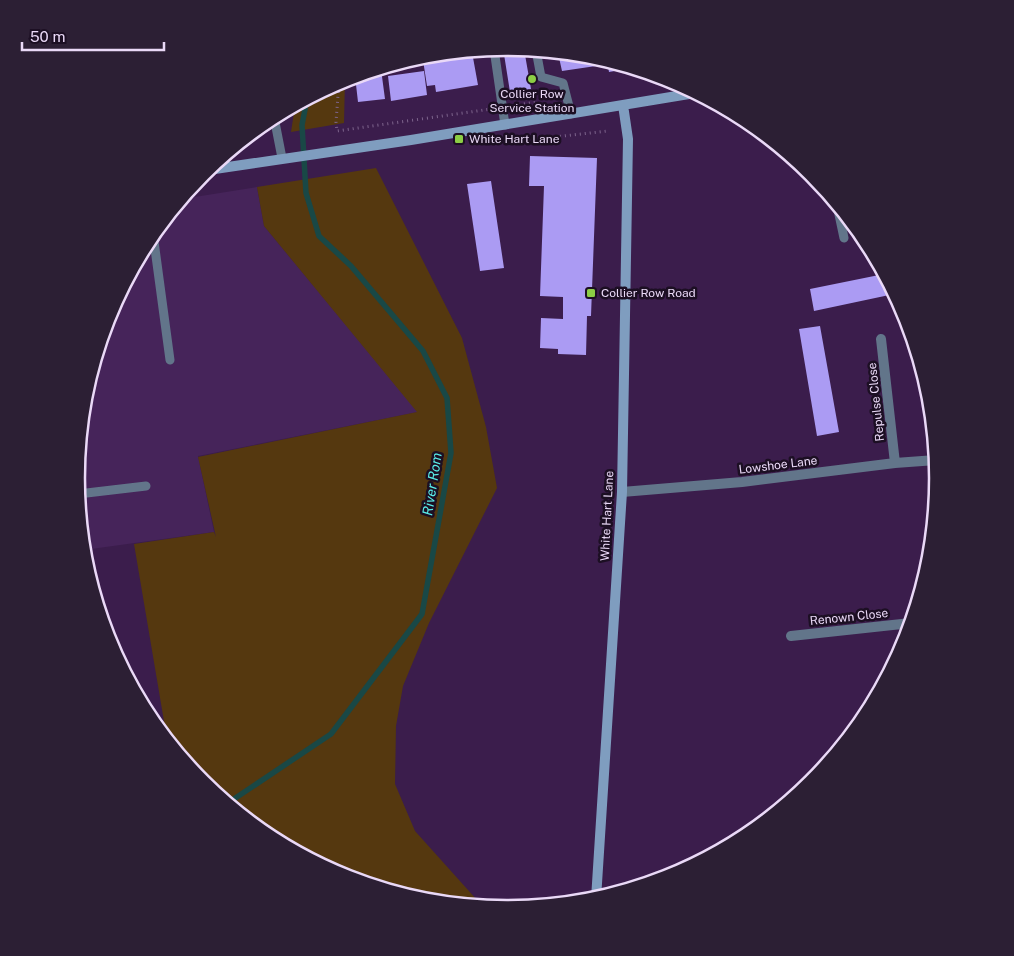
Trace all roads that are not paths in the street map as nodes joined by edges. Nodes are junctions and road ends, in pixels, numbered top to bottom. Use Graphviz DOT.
graph roads {
  1 [pos="495,56"];
  2 [pos="537,57"];
  3 [pos="683,95"];
  4 [pos="623,105"];
  5 [pos="571,114"];
  6 [pos="276,125"];
  7 [pos="505,125"];
  8 [pos="285,158"];
  9 [pos="222,168"];
  10 [pos="840,219"];
  11 [pos="844,238"];
  12 [pos="155,246"];
  13 [pos="881,340"];
  14 [pos="170,360"];
  15 [pos="928,460"];
  16 [pos="895,462"];
  17 [pos="146,486"];
  18 [pos="622,492"];
  19 [pos="86,493"];
  20 [pos="902,624"];
  21 [pos="790,636"];
  22 [pos="597,890"];
  1 -- 7 [label="lane"];
  2 -- 5 [label="lane"];
  3 -- 4 [label="street"];
  4 -- 5 [label="street"];
  4 -- 18 [label="street, White Hart Lane"];
  5 -- 7 [label="street"];
  6 -- 8 [label="lane"];
  7 -- 8 [label="street"];
  8 -- 9 [label="street"];
  10 -- 11 [label="lane"];
  12 -- 14 [label="lane"];
  13 -- 16 [label="street, Repulse Close"];
  15 -- 16 [label="street, Lowshoe Lane"];
  16 -- 18 [label="street, Lowshoe Lane"];
  17 -- 19 [label="lane"];
  18 -- 22 [label="street, White Hart Lane"];
  20 -- 21 [label="street, Renown Close"];
}
